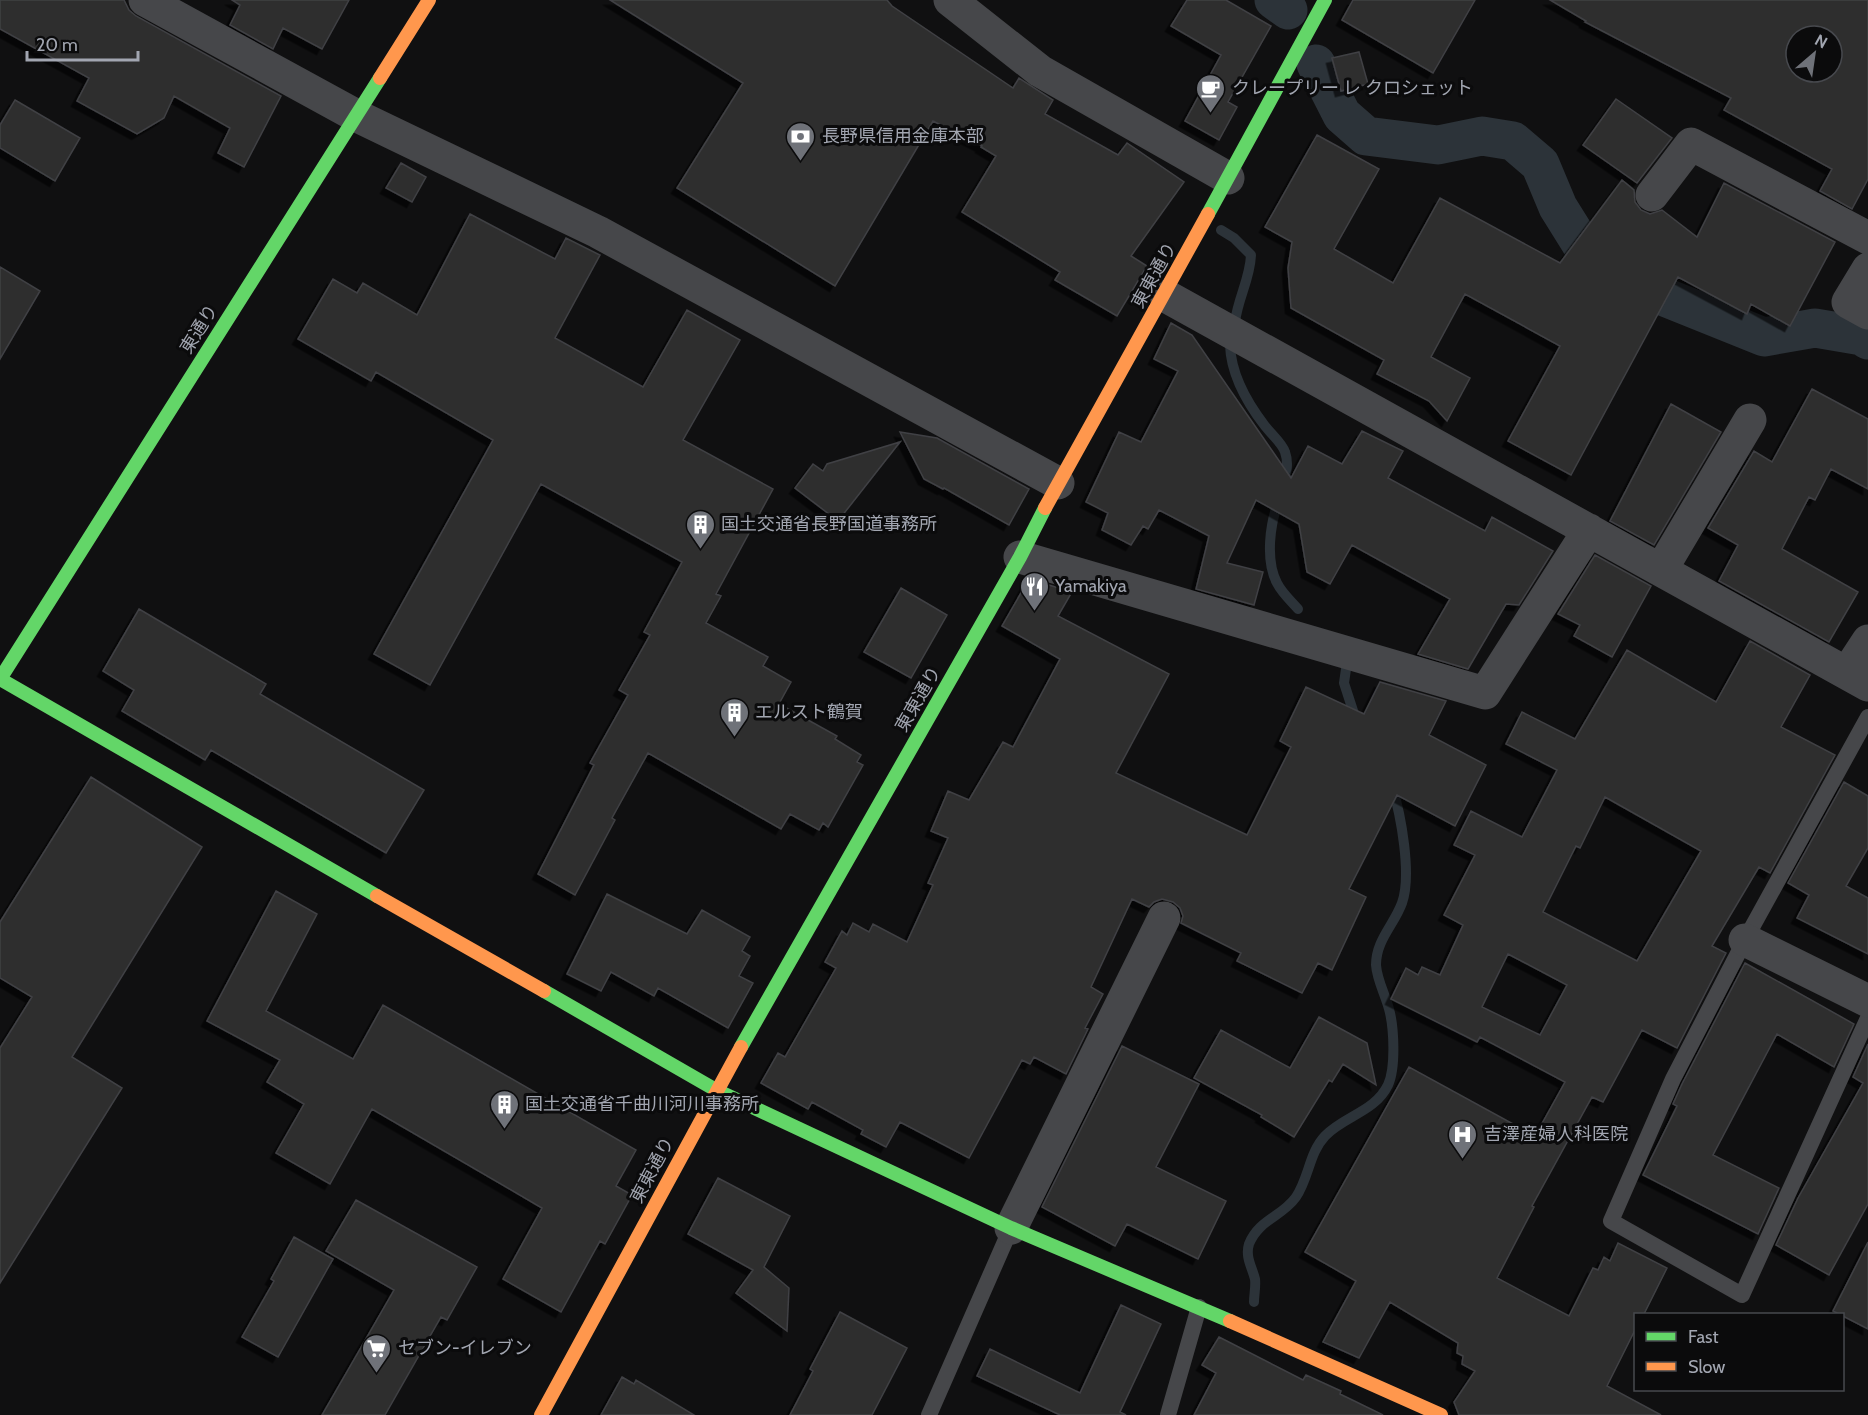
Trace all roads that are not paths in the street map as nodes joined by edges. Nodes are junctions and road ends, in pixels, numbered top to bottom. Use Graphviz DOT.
graph roads {
  1 [pos="429,0"];
  2 [pos="950,0"];
  3 [pos="1325,0"];
  4 [pos="157,3"];
  5 [pos="355,115"];
  6 [pos="1228,178"];
  7 [pos="1652,195"];
  8 [pos="1868,238"];
  9 [pos="1868,269"];
  10 [pos="1164,295"];
  11 [pos="1868,313"];
  12 [pos="1750,420"];
  13 [pos="1058,483"];
  14 [pos="1589,530"];
  15 [pos="1020,557"];
  16 [pos="1661,570"];
  17 [pos="1868,641"];
  18 [pos="0,679"];
  19 [pos="1858,679"];
  20 [pos="1868,717"];
  21 [pos="1164,918"];
  22 [pos="1745,940"];
  23 [pos="1868,1001"];
  24 [pos="1868,1018"];
  25 [pos="716,1090"];
  26 [pos="1011,1228"];
  27 [pos="1199,1307"];
  28 [pos="541,1415"];
  29 [pos="929,1415"];
  30 [pos="1168,1415"];
  31 [pos="1441,1415"];
  1 -- 5 [label="street, 東通り"];
  2 -- 6 [label="street"];
  3 -- 6 [label="street, 東東通り"];
  4 -- 5 [label="street"];
  5 -- 13 [label="street"];
  5 -- 18 [label="street, 東通り"];
  6 -- 10 [label="street, 東東通り"];
  7 -- 8 [label="street"];
  9 -- 11 [label="street"];
  10 -- 13 [label="street, 東東通り"];
  10 -- 14 [label="street"];
  12 -- 16 [label="street"];
  13 -- 15 [label="street, 東東通り"];
  14 -- 15 [label="street"];
  14 -- 16 [label="street"];
  15 -- 25 [label="street, 東東通り"];
  16 -- 19 [label="street"];
  17 -- 19 [label="street"];
  18 -- 25 [label="street"];
  20 -- 22 [label="lane"];
  21 -- 26 [label="street"];
  22 -- 23 [label="street"];
  22 -- 24 [label="lane"];
  25 -- 26 [label="street"];
  25 -- 28 [label="street, 東東通り"];
  26 -- 27 [label="street"];
  26 -- 29 [label="lane"];
  27 -- 30 [label="lane"];
  27 -- 31 [label="street"];
}
